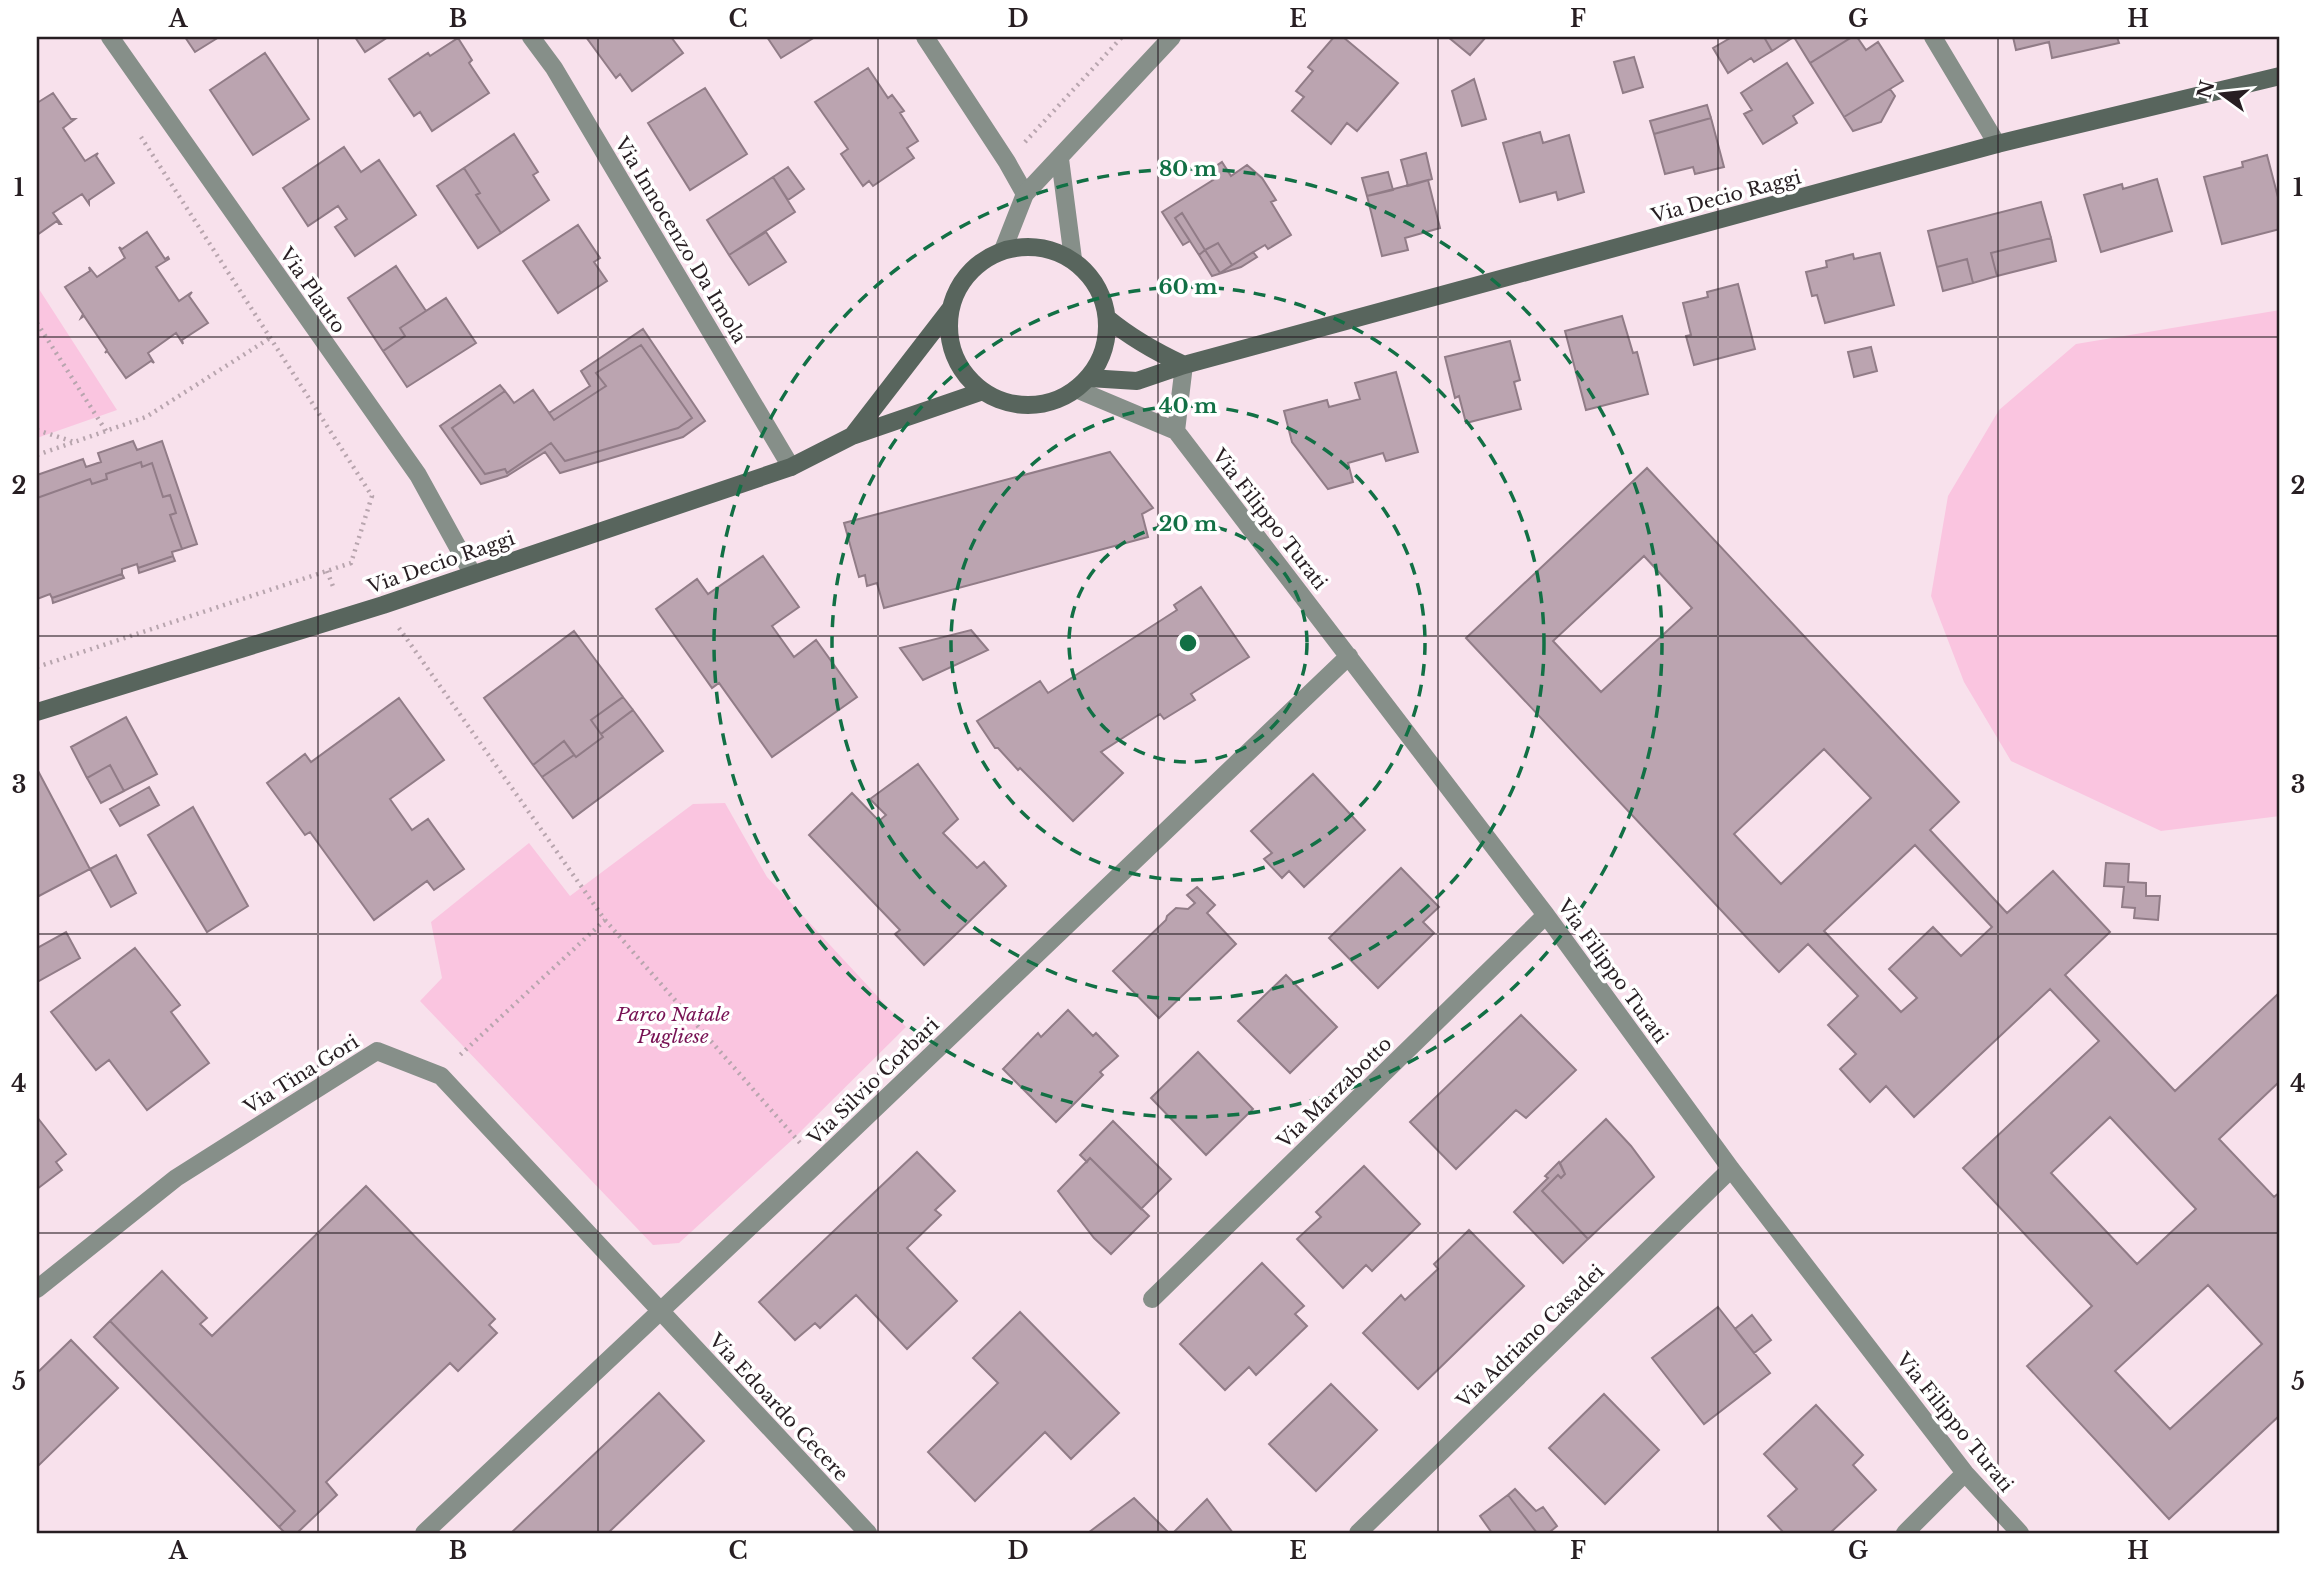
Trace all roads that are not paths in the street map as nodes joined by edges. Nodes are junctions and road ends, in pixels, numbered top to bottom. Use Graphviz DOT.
graph roads {
  1 [pos="110,37"];
  2 [pos="531,37"];
  3 [pos="925,37"];
  4 [pos="1172,37"];
  5 [pos="1933,37"];
  6 [pos="2280,76"];
  7 [pos="1997,144"];
  8 [pos="1060,159"];
  9 [pos="1025,194"];
  10 [pos="1003,250"];
  11 [pos="1073,259"];
  12 [pos="951,307"];
  13 [pos="1108,318"];
  14 [pos="1184,365"];
  15 [pos="1082,384"];
  16 [pos="984,391"];
  17 [pos="1176,431"];
  18 [pos="852,436"];
  19 [pos="791,467"];
  20 [pos="472,573"];
  21 [pos="1349,656"];
  22 [pos="37,712"];
  23 [pos="1546,915"];
  24 [pos="1731,1169"];
  25 [pos="37,1289"];
  26 [pos="1152,1298"];
  27 [pos="660,1309"];
  28 [pos="1965,1474"];
  29 [pos="424,1533"];
  30 [pos="868,1533"];
  31 [pos="1358,1533"];
  32 [pos="1905,1533"];
  33 [pos="2020,1533"];
  1 -- 20 [label="street, Via Plauto"];
  2 -- 19 [label="street, Via Innocenzo Da Imola"];
  3 -- 9 [label="street"];
  4 -- 8 [label="street"];
  5 -- 7 [label="street"];
  6 -- 7 [label="main road, Via Decio Raggi"];
  7 -- 14 [label="main road, Via Decio Raggi"];
  8 -- 9 [label="street"];
  8 -- 11 [label="street"];
  9 -- 10 [label="street"];
  10 -- 11 [label="main road"];
  10 -- 12 [label="main road"];
  11 -- 13 [label="main road"];
  12 -- 16 [label="main road"];
  12 -- 18 [label="main road, Via Decio Raggi"];
  13 -- 14 [label="main road"];
  13 -- 15 [label="main road"];
  14 -- 15 [label="main road, Via Decio Raggi"];
  14 -- 17 [label="street"];
  15 -- 16 [label="main road"];
  15 -- 17 [label="street, Via Filippo Turati"];
  16 -- 18 [label="main road, Via Decio Raggi"];
  17 -- 21 [label="street, Via Filippo Turati"];
  18 -- 19 [label="main road, Via Decio Raggi"];
  19 -- 20 [label="main road, Via Decio Raggi"];
  20 -- 22 [label="main road, Via Decio Raggi"];
  21 -- 23 [label="street, Via Filippo Turati"];
  21 -- 27 [label="street, Via Silvio Corbari"];
  23 -- 24 [label="street, Via Filippo Turati"];
  23 -- 26 [label="street, Via Marzabotto"];
  24 -- 28 [label="street, Via Filippo Turati"];
  24 -- 31 [label="street, Via Adriano Casadei"];
  25 -- 27 [label="street, Via Tina Gori"];
  27 -- 29 [label="street, Via Silvio Corbari"];
  27 -- 30 [label="street, Via Edoardo Cecere"];
  28 -- 32 [label="street"];
  28 -- 33 [label="street, Via Filippo Turati"];
}
